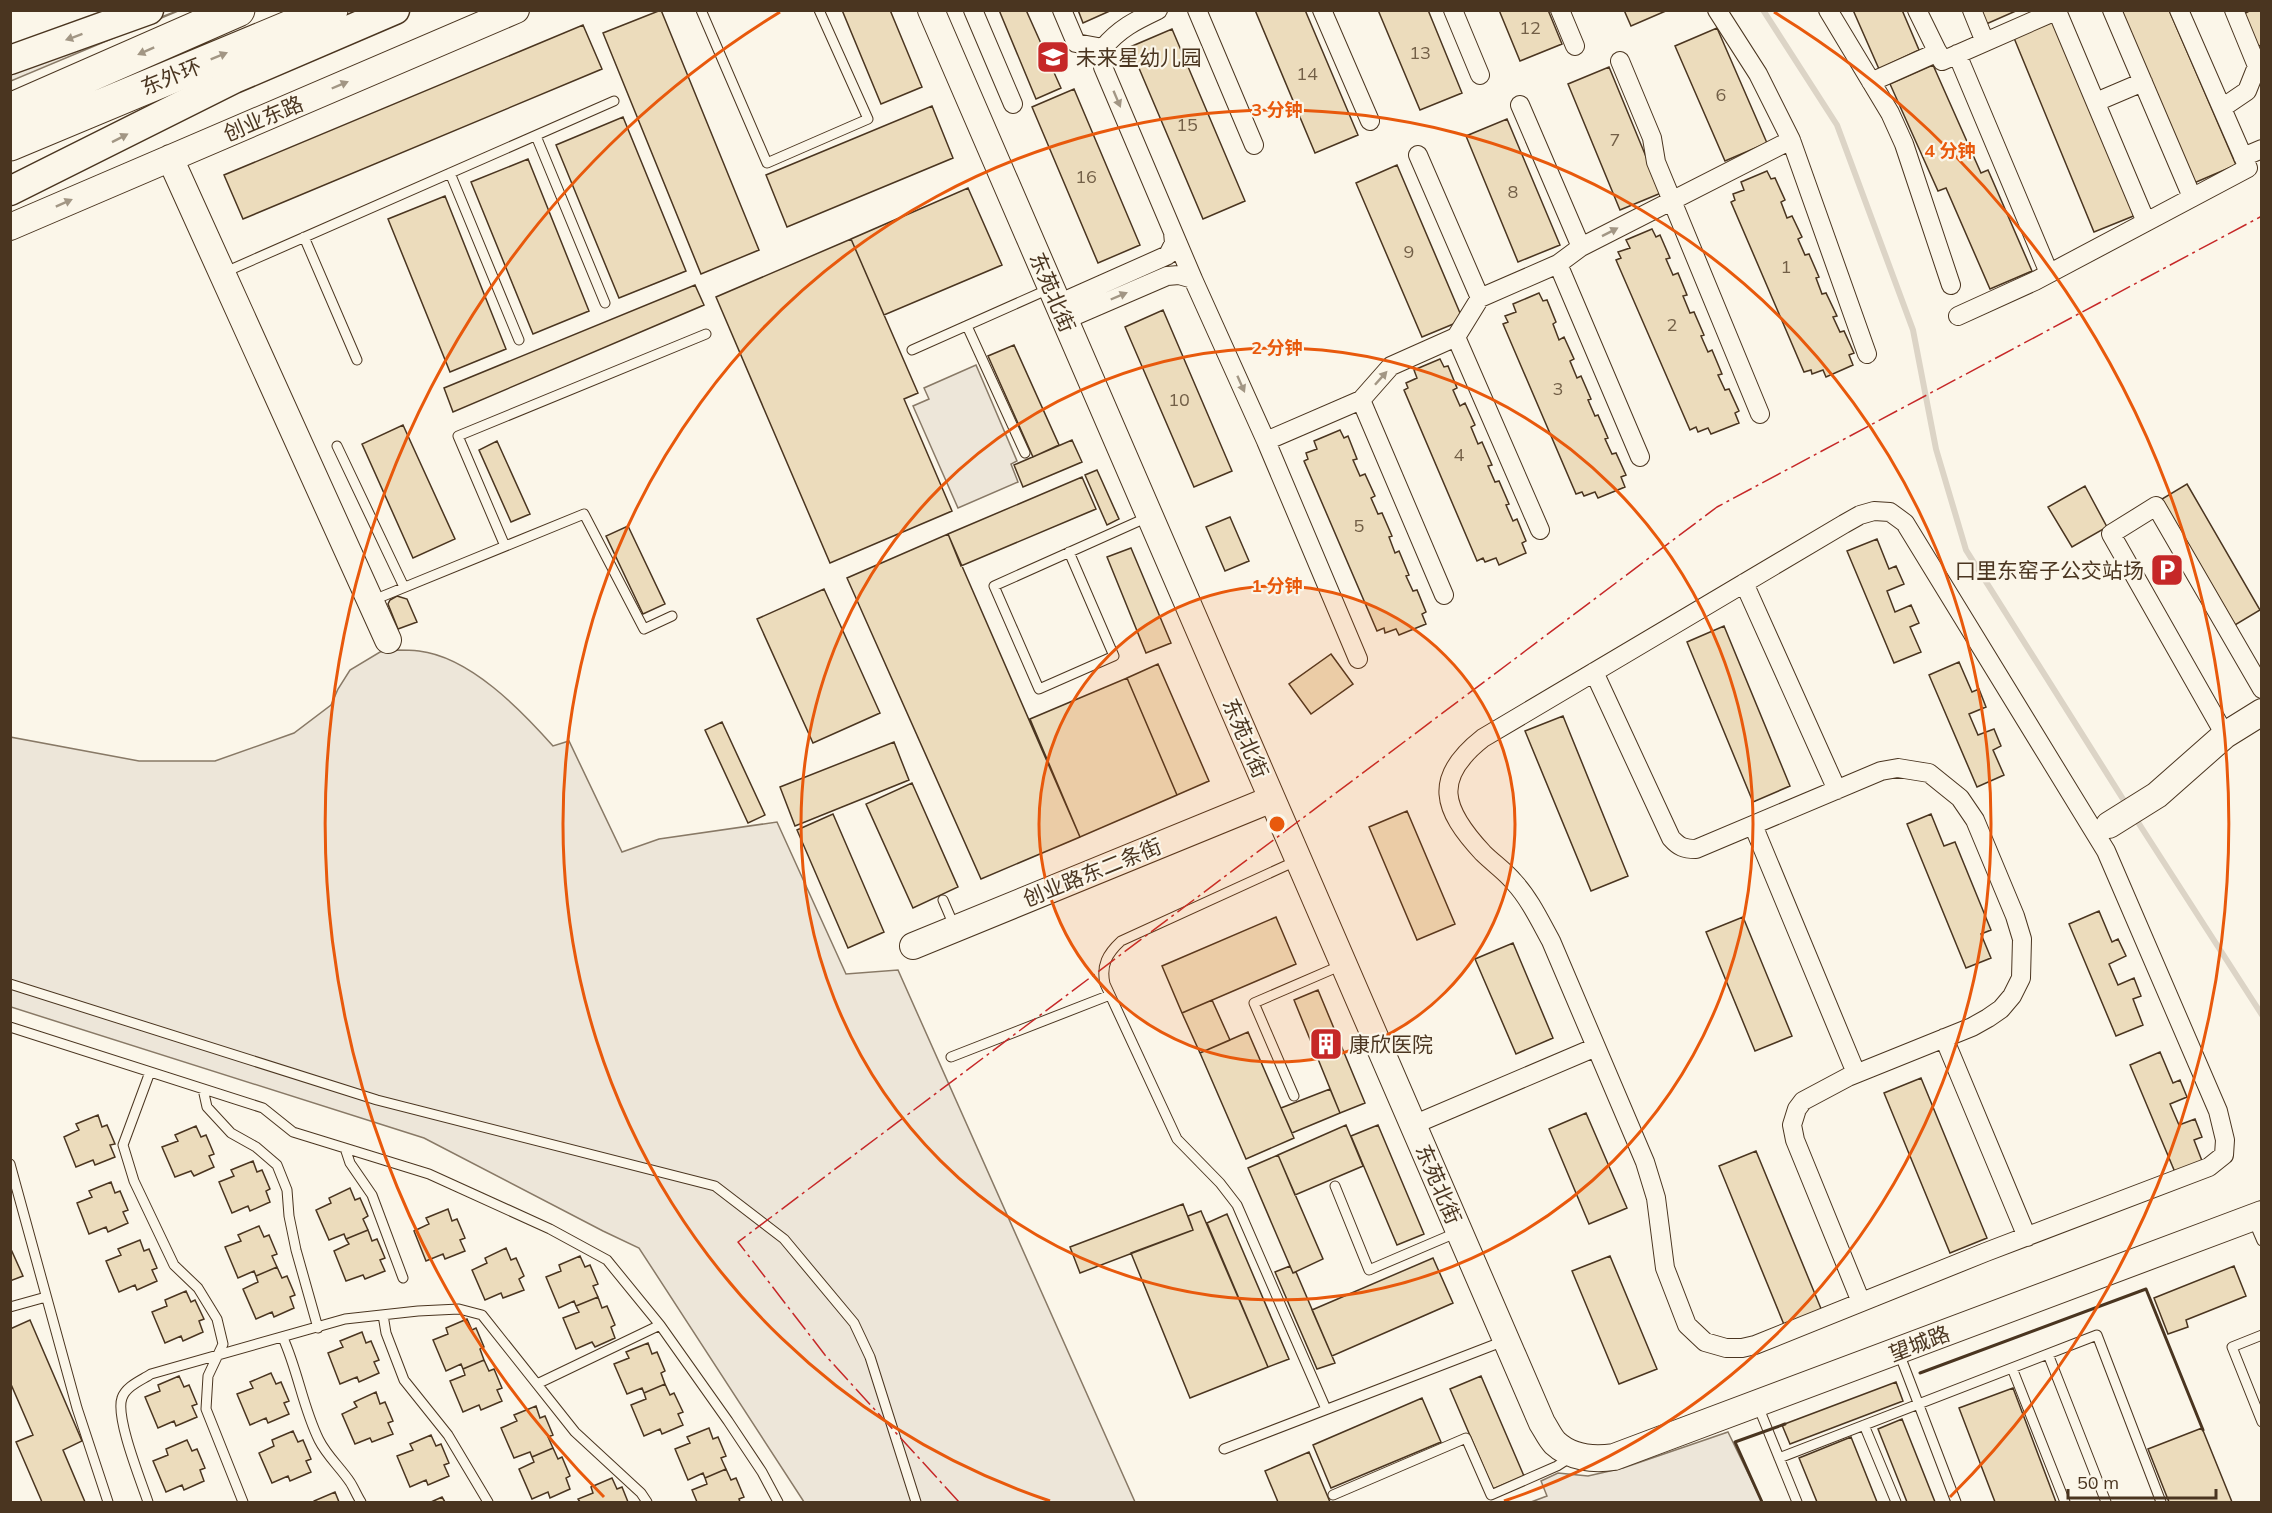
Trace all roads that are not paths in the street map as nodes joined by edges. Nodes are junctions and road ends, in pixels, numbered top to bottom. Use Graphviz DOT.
graph roads {
  1 [pos="149,10"];
  2 [pos="238,10"];
  3 [pos="331,10"];
  4 [pos="395,10"];
  5 [pos="516,10"];
  6 [pos="701,10"];
  7 [pos="819,10"];
  8 [pos="931,10"];
  9 [pos="973,10"];
  10 [pos="1062,10"];
  11 [pos="1197,10"];
  12 [pos="1322,10"];
  13 [pos="1453,10"];
  14 [pos="1560,10"];
  15 [pos="1717,10"];
  16 [pos="1828,10"];
  17 [pos="1917,10"];
  18 [pos="1972,10"];
  19 [pos="2112,10"];
  20 [pos="2179,10"];
  21 [pos="2234,10"];
  22 [pos="1158,11"];
  23 [pos="2051,12"];
  24 [pos="1986,42"];
  25 [pos="1575,46"];
  26 [pos="1103,48"];
  27 [pos="1938,52"];
  28 [pos="1957,54"];
  29 [pos="10,60"];
  30 [pos="1620,61"];
  31 [pos="1480,75"];
  32 [pos="1871,82"];
  33 [pos="2142,82"];
  34 [pos="614,101"];
  35 [pos="2096,102"];
  36 [pos="1013,104"];
  37 [pos="1520,105"];
  38 [pos="2222,108"];
  39 [pos="10,110"];
  40 [pos="1370,121"];
  41 [pos="536,136"];
  42 [pos="1791,140"];
  43 [pos="10,144"];
  44 [pos="1254,145"];
  45 [pos="2262,149"];
  46 [pos="1418,155"];
  47 [pos="2243,157"];
  48 [pos="170,158"];
  49 [pos="450,173"];
  50 [pos="10,191"];
  51 [pos="2192,197"];
  52 [pos="1672,200"];
  53 [pos="2146,222"];
  54 [pos="10,227"];
  55 [pos="1173,232"];
  56 [pos="304,237"];
  57 [pos="1581,246"];
  58 [pos="1558,264"];
  59 [pos="222,273"];
  60 [pos="2049,273"];
  61 [pos="1193,279"];
  62 [pos="1951,285"];
  63 [pos="1480,298"];
  64 [pos="605,303"];
  65 [pos="1058,304"];
  66 [pos="1959,316"];
  67 [pos="968,326"];
  68 [pos="706,334"];
  69 [pos="1456,338"];
  70 [pos="519,340"];
  71 [pos="912,350"];
  72 [pos="1867,354"];
  73 [pos="357,360"];
  74 [pos="1361,400"];
  75 [pos="1760,414"];
  76 [pos="1266,441"];
  77 [pos="337,446"];
  78 [pos="1024,453"];
  79 [pos="1640,457"];
  80 [pos="1150,516"];
  81 [pos="1540,530"];
  82 [pos="505,546"];
  83 [pos="1069,552"];
  84 [pos="1744,583"];
  85 [pos="404,587"];
  86 [pos="1444,595"];
  87 [pos="371,601"];
  88 [pos="672,616"];
  89 [pos="388,640"];
  90 [pos="1358,659"];
  91 [pos="1594,672"];
  92 [pos="2262,689"];
  93 [pos="2262,712"];
  94 [pos="2225,735"];
  95 [pos="1837,790"];
  96 [pos="1272,799"];
  97 [pos="1753,825"];
  98 [pos="2103,830"];
  99 [pos="1299,860"];
  100 [pos="943,900"];
  101 [pos="955,928"];
  102 [pos="913,946"];
  103 [pos="1344,964"];
  104 [pos="10,984"];
  105 [pos="1110,995"];
  106 [pos="10,1027"];
  107 [pos="1944,1038"];
  108 [pos="1596,1047"];
  109 [pos="951,1057"];
  110 [pos="150,1072"];
  111 [pos="1856,1073"];
  112 [pos="203,1089"];
  113 [pos="1294,1096"];
  114 [pos="1413,1125"];
  115 [pos="345,1148"];
  116 [pos="10,1164"];
  117 [pos="1335,1186"];
  118 [pos="2257,1216"];
  119 [pos="1460,1232"];
  120 [pos="2027,1237"];
  121 [pos="2262,1241"];
  122 [pos="403,1278"];
  123 [pos="46,1297"];
  124 [pos="1861,1302"];
  125 [pos="10,1306"];
  126 [pos="383,1315"];
  127 [pos="660,1325"];
  128 [pos="318,1328"];
  129 [pos="2262,1335"];
  130 [pos="284,1338"];
  131 [pos="1506,1340"];
  132 [pos="1898,1351"];
  133 [pos="2048,1354"];
  134 [pos="217,1356"];
  135 [pos="2012,1368"];
  136 [pos="537,1384"];
  137 [pos="1757,1404"];
  138 [pos="1917,1404"];
  139 [pos="1326,1409"];
  140 [pos="2262,1422"];
  141 [pos="1864,1425"];
  142 [pos="1224,1449"];
  143 [pos="1574,1454"];
  144 [pos="1779,1458"];
  145 [pos="1333,1495"];
  146 [pos="108,1503"];
  147 [pos="148,1503"];
  148 [pos="243,1503"];
  149 [pos="361,1503"];
  150 [pos="488,1503"];
  151 [pos="647,1503"];
  152 [pos="778,1503"];
  153 [pos="916,1503"];
  154 [pos="1797,1503"];
  155 [pos="1896,1503"];
  156 [pos="1956,1503"];
  157 [pos="2065,1503"];
  158 [pos="2106,1503"];
  159 [pos="2161,1503"];
  1 -- 29 [label="main road, one-way"];
  2 -- 39 [label="highway, 东外环, one-way"];
  43 -- 3 [label="highway, 东外环, one-way"];
  50 -- 4 [label="main road, one-way"];
  48 -- 5 [label="main road, 创业东路, one-way"];
  6 -- 7 [label="lane"];
  8 -- 65 [label="main road, 东苑北街"];
  9 -- 36 [label="street"];
  10 -- 26 [label="street"];
  11 -- 44 [label="street"];
  12 -- 40 [label="street"];
  13 -- 31 [label="street"];
  14 -- 25 [label="street"];
  15 -- 42 [label="street"];
  16 -- 32 [label="street"];
  17 -- 27 [label="street"];
  18 -- 24 [label="street"];
  19 -- 33 [label="street"];
  20 -- 38 [label="street"];
  21 -- 38 [label="street"];
  22 -- 26 [label="street"];
  23 -- 24 [label="street"];
  23 -- 35 [label="street"];
  24 -- 28 [label="street"];
  26 -- 55 [label="street, one-way"];
  27 -- 28 [label="street"];
  27 -- 32 [label="street"];
  28 -- 60 [label="street"];
  30 -- 52 [label="street"];
  32 -- 62 [label="street"];
  33 -- 35 [label="street"];
  33 -- 51 [label="street"];
  34 -- 41 [label="lane"];
  35 -- 53 [label="street"];
  37 -- 57 [label="street"];
  38 -- 47 [label="street"];
  41 -- 49 [label="lane"];
  41 -- 64 [label="lane"];
  42 -- 52 [label="street"];
  42 -- 72 [label="street"];
  45 -- 47 [label="street"];
  46 -- 63 [label="street"];
  47 -- 51 [label="street"];
  54 -- 48 [label="main road, 创业东路, one-way"];
  48 -- 59 [label="main road"];
  49 -- 56 [label="lane"];
  49 -- 70 [label="lane"];
  51 -- 53 [label="street"];
  57 -- 52 [label="street, one-way"];
  52 -- 75 [label="street"];
  53 -- 60 [label="street"];
  55 -- 61 [label="street"];
  55 -- 65 [label="street"];
  56 -- 59 [label="lane"];
  56 -- 73 [label="lane"];
  57 -- 58 [label="street"];
  58 -- 63 [label="street"];
  58 -- 79 [label="street"];
  59 -- 87 [label="main road"];
  60 -- 66 [label="street"];
  65 -- 61 [label="street, one-way"];
  61 -- 76 [label="street, one-way"];
  63 -- 69 [label="street"];
  65 -- 67 [label="lane"];
  65 -- 80 [label="main road, 东苑北街"];
  67 -- 71 [label="lane"];
  67 -- 78 [label="lane"];
  68 -- 82 [label="lane"];
  74 -- 69 [label="street, one-way"];
  69 -- 81 [label="street"];
  74 -- 76 [label="street"];
  74 -- 86 [label="street"];
  76 -- 90 [label="street"];
  77 -- 85 [label="lane"];
  80 -- 83 [label="lane"];
  80 -- 96 [label="main road, 东苑北街"];
  82 -- 85 [label="lane"];
  82 -- 88 [label="lane"];
  83 -- 83 [label="lane"];
  84 -- 91 [label="street"];
  84 -- 95 [label="street"];
  84 -- 98 [label="street"];
  85 -- 87 [label="lane"];
  87 -- 89 [label="main road"];
  91 -- 97 [label="street"];
  91 -- 108 [label="street"];
  92 -- 94 [label="street"];
  93 -- 94 [label="main road"];
  94 -- 98 [label="main road"];
  95 -- 97 [label="street"];
  95 -- 107 [label="street"];
  96 -- 99 [label="main road, 东苑北街"];
  96 -- 101 [label="main road, 创业路东二条街"];
  97 -- 111 [label="street"];
  98 -- 120 [label="street"];
  99 -- 103 [label="main road, 东苑北街"];
  99 -- 105 [label="lane"];
  100 -- 101 [label="lane"];
  101 -- 102 [label="main road, 创业路东二条街"];
  103 -- 113 [label="lane"];
  103 -- 114 [label="main road, 东苑北街"];
  104 -- 153 [label="lane"];
  105 -- 109 [label="lane"];
  105 -- 139 [label="lane"];
  106 -- 110 [label="lane"];
  107 -- 111 [label="street"];
  107 -- 120 [label="street"];
  108 -- 114 [label="street"];
  108 -- 124 [label="street"];
  110 -- 112 [label="lane"];
  110 -- 134 [label="lane"];
  111 -- 124 [label="street"];
  112 -- 115 [label="lane"];
  112 -- 128 [label="lane"];
  114 -- 119 [label="main road, 东苑北街"];
  115 -- 122 [label="lane"];
  115 -- 127 [label="lane"];
  116 -- 123 [label="lane"];
  117 -- 119 [label="lane"];
  118 -- 121 [label="lane"];
  118 -- 132 [label="main road, 望城路"];
  119 -- 131 [label="main road, 东苑北街"];
  120 -- 124 [label="street"];
  123 -- 125 [label="lane"];
  123 -- 146 [label="lane"];
  126 -- 128 [label="lane"];
  126 -- 136 [label="lane"];
  126 -- 150 [label="lane"];
  127 -- 136 [label="lane"];
  127 -- 152 [label="lane"];
  128 -- 130 [label="lane"];
  129 -- 140 [label="lane"];
  130 -- 134 [label="lane"];
  130 -- 149 [label="lane"];
  131 -- 139 [label="lane"];
  131 -- 143 [label="main road, 东苑北街"];
  132 -- 137 [label="main road, 望城路"];
  132 -- 138 [label="lane"];
  133 -- 135 [label="lane"];
  133 -- 158 [label="lane"];
  133 -- 159 [label="lane"];
  134 -- 147 [label="lane"];
  134 -- 148 [label="lane"];
  135 -- 138 [label="lane"];
  135 -- 157 [label="lane"];
  136 -- 151 [label="lane"];
  137 -- 143 [label="main road, 望城路"];
  137 -- 144 [label="lane"];
  138 -- 141 [label="lane"];
  138 -- 156 [label="lane"];
  139 -- 142 [label="lane"];
  141 -- 144 [label="lane"];
  141 -- 155 [label="lane"];
  143 -- 145 [label="lane"];
  144 -- 154 [label="lane"];
}
